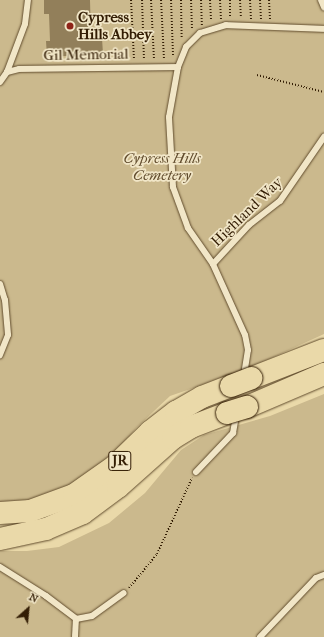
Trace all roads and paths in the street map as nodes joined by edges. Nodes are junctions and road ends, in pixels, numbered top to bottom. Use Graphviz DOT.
graph roads {
  1 [pos="28,0"];
  2 [pos="131,0"];
  3 [pos="142,0"];
  4 [pos="151,0"];
  5 [pos="161,0"];
  6 [pos="171,0"];
  7 [pos="181,0"];
  8 [pos="191,0"];
  9 [pos="201,0"];
  10 [pos="210,0"];
  11 [pos="220,0"];
  12 [pos="230,0"];
  13 [pos="240,0"];
  14 [pos="250,0"];
  15 [pos="260,0"];
  16 [pos="269,0"];
  17 [pos="321,0"];
  18 [pos="324,7"];
  19 [pos="231,25"];
  20 [pos="241,25"];
  21 [pos="222,26"];
  22 [pos="251,26"];
  23 [pos="262,26"];
  24 [pos="271,27"];
  25 [pos="212,29"];
  26 [pos="324,29"];
  27 [pos="202,32"];
  28 [pos="192,40"];
  29 [pos="183,54"];
  30 [pos="145,67"];
  31 [pos="154,67"];
  32 [pos="164,67"];
  33 [pos="176,67"];
  34 [pos="134,68"];
  35 [pos="7,72"];
  36 [pos="257,75"];
  37 [pos="0,82"];
  38 [pos="324,92"];
  39 [pos="324,136"];
  40 [pos="213,264"];
  41 [pos="0,284"];
  42 [pos="324,350"];
  43 [pos="0,356"];
  44 [pos="324,374"];
  45 [pos="240,396"];
  46 [pos="196,472"];
  47 [pos="0,513"];
  48 [pos="0,539"];
  49 [pos="0,567"];
  50 [pos="324,575"];
  51 [pos="124,593"];
  52 [pos="76,620"];
  53 [pos="75,637"];
  54 [pos="260,637"];
  1 -- 35 [label="lane"];
  2 -- 34 [label="path"];
  3 -- 30 [label="path"];
  4 -- 31 [label="path"];
  5 -- 32 [label="path"];
  6 -- 33 [label="path"];
  7 -- 29 [label="path"];
  8 -- 28 [label="path"];
  9 -- 27 [label="path"];
  10 -- 25 [label="path"];
  11 -- 21 [label="path"];
  12 -- 19 [label="path"];
  13 -- 20 [label="path"];
  14 -- 22 [label="path"];
  15 -- 23 [label="path"];
  16 -- 24 [label="path"];
  17 -- 18 [label="lane"];
  19 -- 20 [label="lane"];
  19 -- 21 [label="lane"];
  20 -- 22 [label="lane"];
  21 -- 25 [label="lane"];
  22 -- 23 [label="lane"];
  23 -- 24 [label="lane"];
  24 -- 26 [label="lane"];
  25 -- 27 [label="lane"];
  27 -- 28 [label="lane"];
  28 -- 29 [label="lane"];
  29 -- 33 [label="lane"];
  30 -- 31 [label="lane, Gil Memorial"];
  30 -- 34 [label="lane, Gil Memorial"];
  31 -- 32 [label="lane, Gil Memorial"];
  32 -- 33 [label="lane, Gil Memorial"];
  33 -- 40 [label="lane"];
  34 -- 35 [label="lane, Gil Memorial"];
  35 -- 37 [label="lane"];
  36 -- 38 [label="path"];
  39 -- 40 [label="lane, Highland Way"];
  40 -- 45 [label="lane"];
  41 -- 43 [label="lane"];
  42 -- 45 [label="highway, JR"];
  44 -- 45 [label="highway, JR"];
  45 -- 46 [label="lane"];
  45 -- 47 [label="highway, JR"];
  45 -- 48 [label="highway, JR"];
  46 -- 51 [label="path"];
  49 -- 52 [label="lane"];
  50 -- 54 [label="lane"];
  51 -- 52 [label="lane"];
  52 -- 53 [label="lane"];
}
